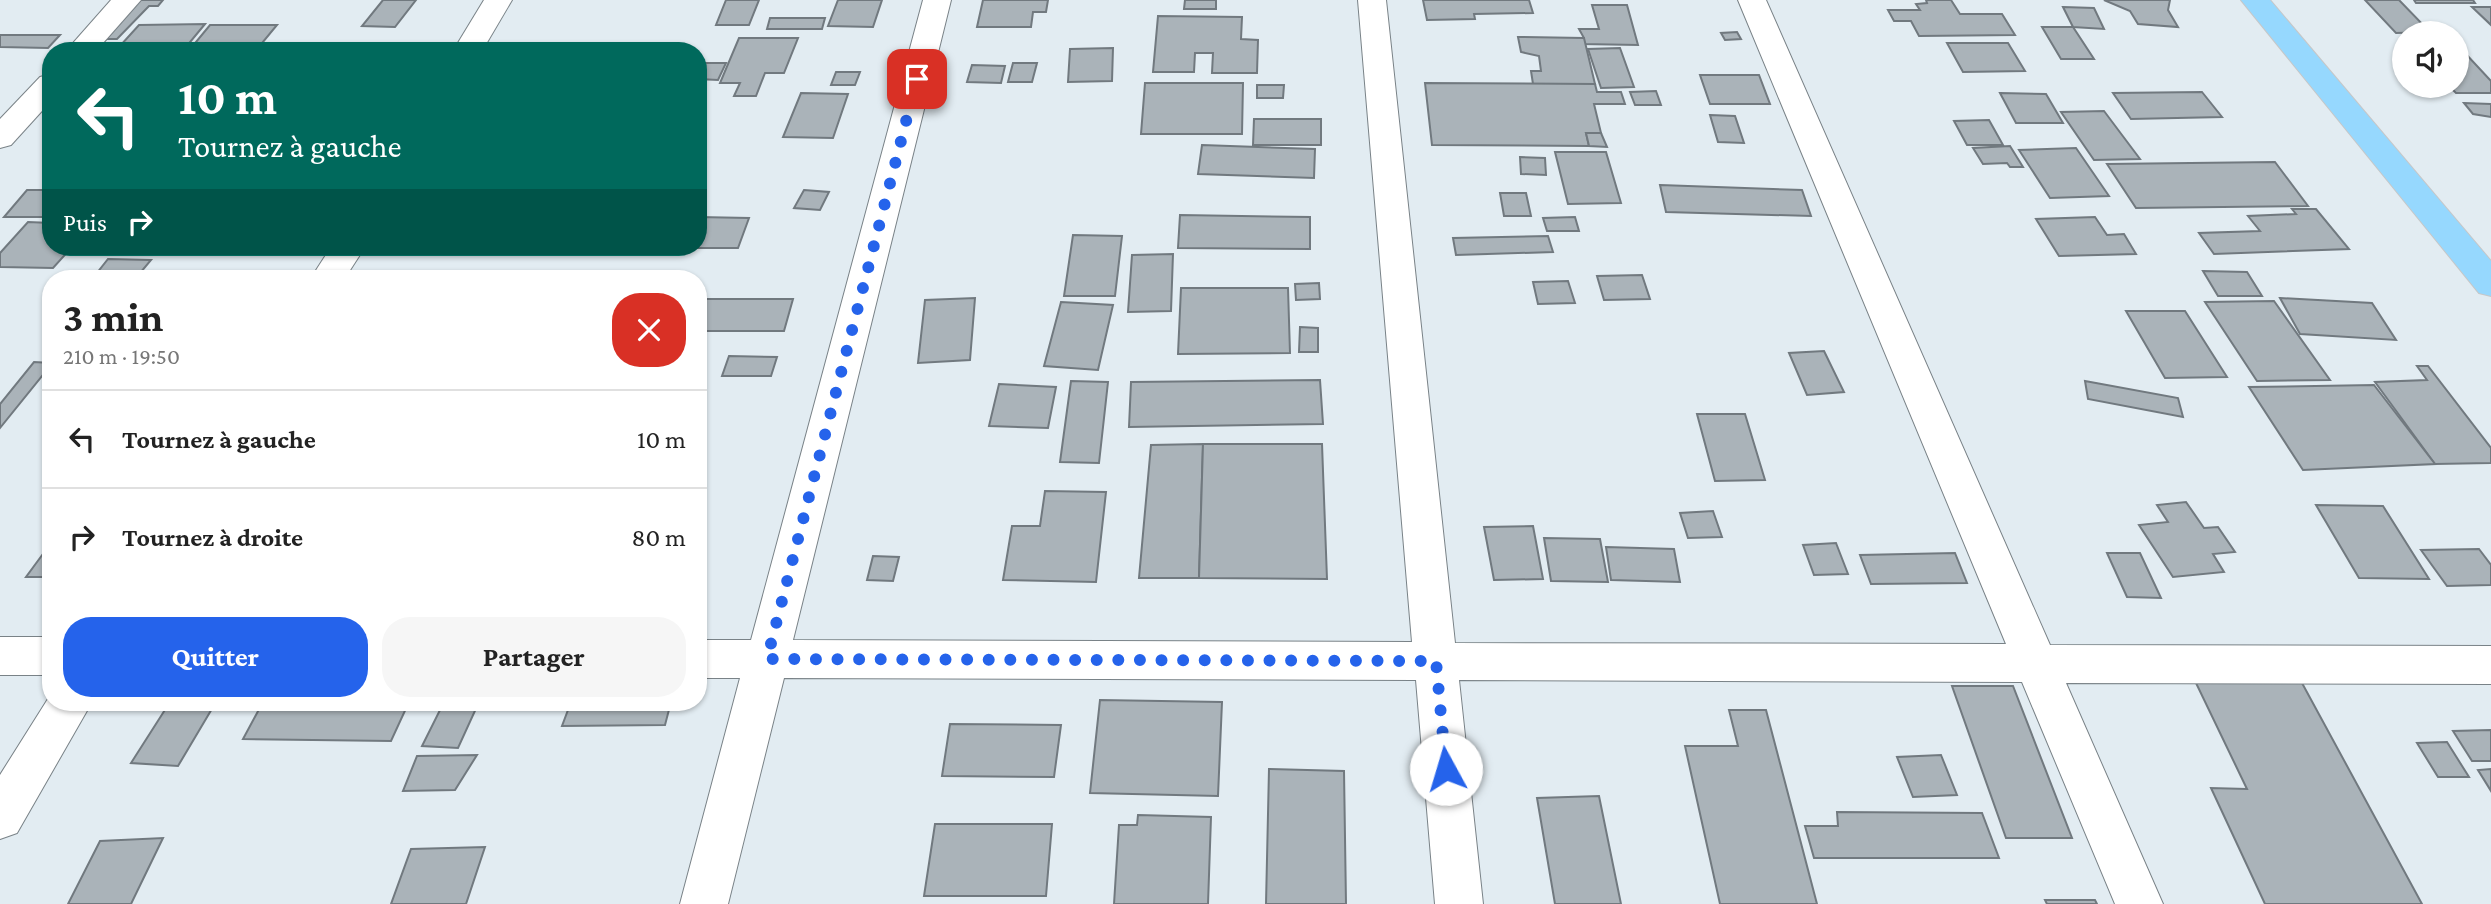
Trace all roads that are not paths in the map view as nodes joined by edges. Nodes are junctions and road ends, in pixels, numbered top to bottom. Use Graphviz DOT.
graph roads {
  1 [pos="127,0"];
  2 [pos="498,0"];
  3 [pos="937,0"];
  4 [pos="1372,0"];
  5 [pos="1752,0"];
  6 [pos="2255,0"];
  7 [pos="88,42"];
  8 [pos="472,42"];
  9 [pos="42,93"];
  10 [pos="0,138"];
  11 [pos="2491,284"];
  12 [pos="0,656"];
  13 [pos="42,656"];
  14 [pos="707,659"];
  15 [pos="767,659"];
  16 [pos="1436,661"];
  17 [pos="2035,663"];
  18 [pos="2491,665"];
  19 [pos="65,711"];
  20 [pos="0,817"];
  21 [pos="704,904"];
  22 [pos="1460,904"];
  23 [pos="2139,904"];
  1 -- 7 [label="street"];
  2 -- 8 [label="street"];
  3 -- 15 [label="street"];
  4 -- 16 [label="street"];
  5 -- 17 [label="street"];
  6 -- 11 [label="highway"];
  9 -- 10 [label="street"];
  12 -- 13 [label="street"];
  14 -- 15 [label="street"];
  15 -- 16 [label="street"];
  15 -- 21 [label="street"];
  16 -- 17 [label="street"];
  16 -- 22 [label="street"];
  17 -- 18 [label="street"];
  17 -- 23 [label="street"];
  19 -- 20 [label="street"];
}
